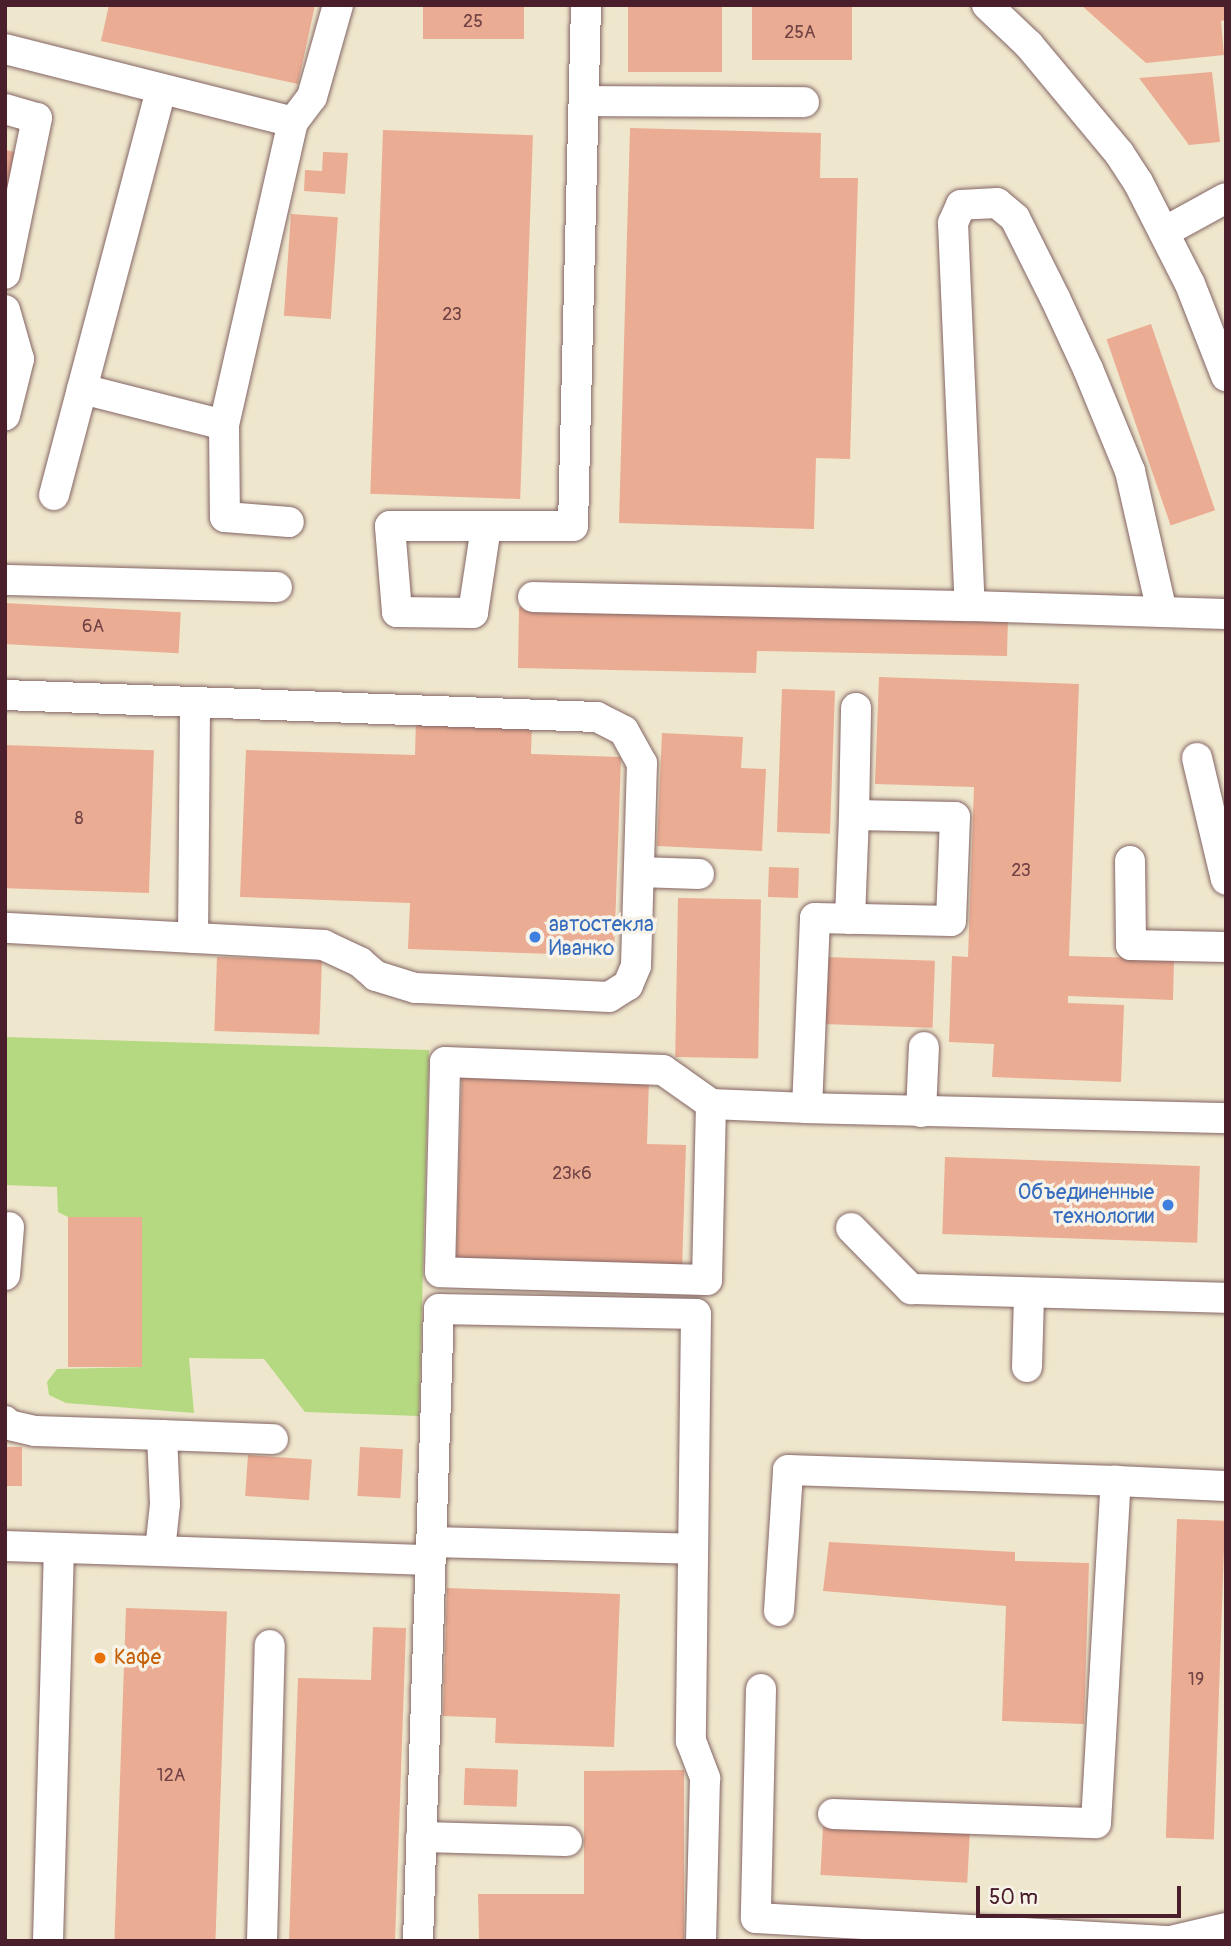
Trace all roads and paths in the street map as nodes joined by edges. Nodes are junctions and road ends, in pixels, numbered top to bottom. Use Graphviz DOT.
graph roads {
  1 [pos="338,5"];
  2 [pos="586,5"];
  3 [pos="987,5"];
  4 [pos="5,49"];
  5 [pos="161,89"];
  6 [pos="585,101"];
  7 [pos="804,102"];
  8 [pos="5,109"];
  9 [pos="293,122"];
  10 [pos="1226,198"];
  11 [pos="1166,231"];
  12 [pos="5,274"];
  13 [pos="5,310"];
  14 [pos="1226,376"];
  15 [pos="82,389"];
  16 [pos="5,415"];
  17 [pos="224,425"];
  18 [pos="54,495"];
  19 [pos="289,522"];
  20 [pos="485,527"];
  21 [pos="5,580"];
  22 [pos="277,587"];
  23 [pos="533,597"];
  24 [pos="970,606"];
  25 [pos="1163,612"];
  26 [pos="1226,614"];
  27 [pos="5,695"];
  28 [pos="195,704"];
  29 [pos="856,708"];
  30 [pos="1196,758"];
  31 [pos="854,815"];
  32 [pos="1130,861"];
  33 [pos="639,872"];
  34 [pos="699,874"];
  35 [pos="1226,880"];
  36 [pos="850,919"];
  37 [pos="5,928"];
  38 [pos="193,938"];
  39 [pos="1226,947"];
  40 [pos="924,1047"];
  41 [pos="710,1104"];
  42 [pos="807,1108"];
  43 [pos="921,1112"];
  44 [pos="1226,1118"];
  45 [pos="9,1227"];
  46 [pos="851,1228"];
  47 [pos="5,1275"];
  48 [pos="1029,1294"];
  49 [pos="1226,1298"];
  50 [pos="1027,1367"];
  51 [pos="5,1421"];
  52 [pos="162,1436"];
  53 [pos="273,1439"];
  54 [pos="1116,1481"];
  55 [pos="1226,1486"];
  56 [pos="5,1546"];
  57 [pos="59,1548"];
  58 [pos="693,1549"];
  59 [pos="431,1551"];
  60 [pos="160,1552"];
  61 [pos="779,1611"];
  62 [pos="270,1645"];
  63 [pos="761,1689"];
  64 [pos="833,1814"];
  65 [pos="421,1837"];
  66 [pos="567,1841"];
  67 [pos="1226,1928"];
  68 [pos="869,1932"];
  69 [pos="48,1941"];
  70 [pos="262,1941"];
  71 [pos="418,1941"];
  72 [pos="701,1941"];
  73 [pos="1170,1941"];
  1 -- 9 [label="street"];
  2 -- 6 [label="street"];
  3 -- 11 [label="street"];
  4 -- 5 [label="street"];
  5 -- 9 [label="street"];
  5 -- 15 [label="street"];
  6 -- 7 [label="street"];
  6 -- 20 [label="street"];
  8 -- 12 [label="street"];
  9 -- 17 [label="street"];
  10 -- 11 [label="street"];
  11 -- 14 [label="street"];
  13 -- 16 [label="street"];
  15 -- 17 [label="street"];
  15 -- 18 [label="street"];
  17 -- 19 [label="street"];
  21 -- 22 [label="street"];
  23 -- 24 [label="street"];
  24 -- 25 [label="street"];
  24 -- 25 [label="street"];
  25 -- 26 [label="street"];
  27 -- 28 [label="street"];
  28 -- 33 [label="street"];
  28 -- 38 [label="street"];
  29 -- 31 [label="street"];
  30 -- 35 [label="street"];
  31 -- 36 [label="street"];
  31 -- 36 [label="street"];
  32 -- 39 [label="street"];
  33 -- 34 [label="street"];
  33 -- 38 [label="street"];
  36 -- 42 [label="street"];
  37 -- 38 [label="street"];
  40 -- 43 [label="street"];
  41 -- 41 [label="street"];
  41 -- 42 [label="street"];
  42 -- 43 [label="street"];
  43 -- 44 [label="street"];
  45 -- 47 [label="street"];
  46 -- 48 [label="street"];
  48 -- 49 [label="street"];
  48 -- 50 [label="street"];
  51 -- 52 [label="street"];
  52 -- 53 [label="street"];
  52 -- 60 [label="street"];
  54 -- 55 [label="street"];
  54 -- 61 [label="street"];
  54 -- 64 [label="street"];
  56 -- 57 [label="street"];
  57 -- 60 [label="street"];
  57 -- 69 [label="street"];
  58 -- 59 [label="street"];
  58 -- 59 [label="street"];
  58 -- 72 [label="street"];
  59 -- 60 [label="street"];
  59 -- 65 [label="street"];
  62 -- 70 [label="street"];
  63 -- 68 [label="street"];
  65 -- 66 [label="street"];
  65 -- 71 [label="street"];
  67 -- 73 [label="street"];
  68 -- 73 [label="street"];
}
